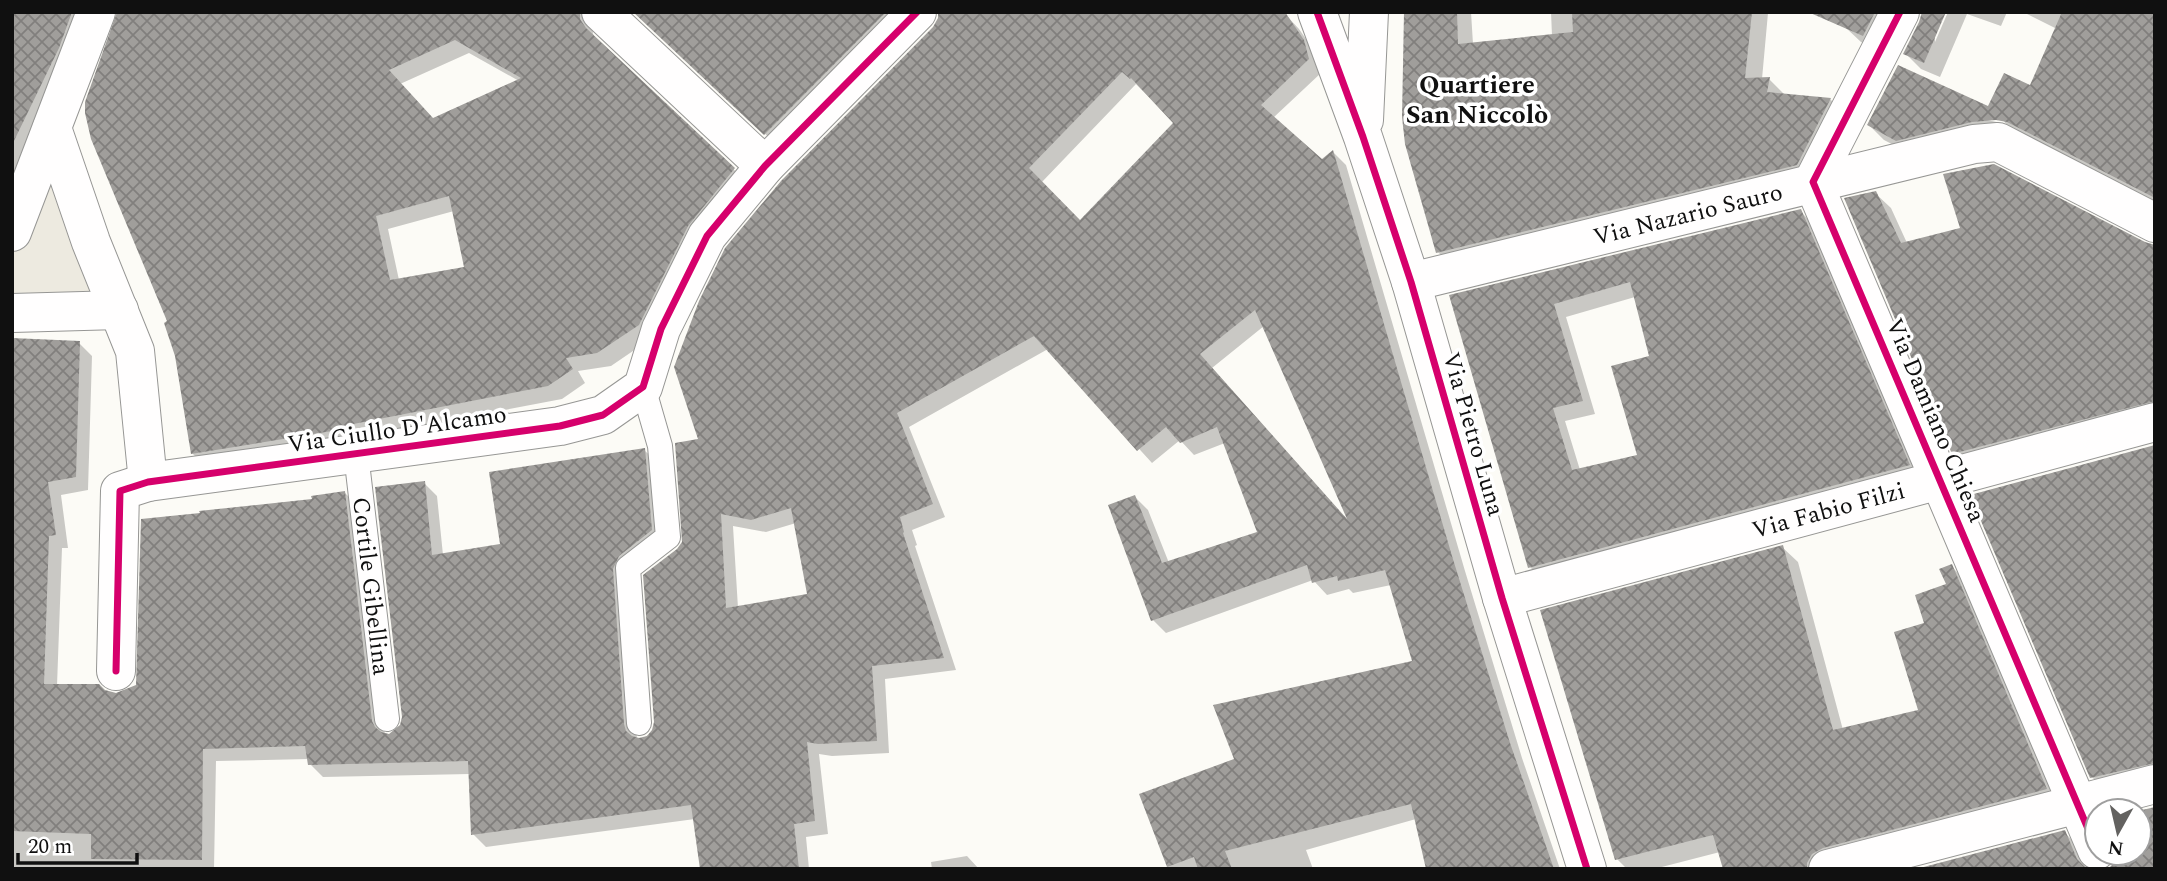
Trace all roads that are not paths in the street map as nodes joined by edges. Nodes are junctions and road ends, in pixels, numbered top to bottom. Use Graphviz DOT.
graph roads {
  1 [pos="96,12"];
  2 [pos="601,12"];
  3 [pos="917,12"];
  4 [pos="1317,12"];
  5 [pos="1369,12"];
  6 [pos="1900,12"];
  7 [pos="52,128"];
  8 [pos="1363,136"];
  9 [pos="765,166"];
  10 [pos="1813,182"];
  11 [pos="2155,223"];
  12 [pos="12,232"];
  13 [pos="1410,282"];
  14 [pos="119,310"];
  15 [pos="12,313"];
  16 [pos="643,387"];
  17 [pos="2155,422"];
  18 [pos="356,454"];
  19 [pos="1940,478"];
  20 [pos="148,482"];
  21 [pos="1502,598"];
  22 [pos="116,671"];
  23 [pos="387,719"];
  24 [pos="639,723"];
  25 [pos="2155,784"];
  26 [pos="2078,804"];
  27 [pos="2083,816"];
  28 [pos="1587,869"];
  29 [pos="1828,869"];
  1 -- 7 [label="street"];
  2 -- 9 [label="street"];
  3 -- 9 [label="street"];
  4 -- 8 [label="street, Via Pietro Luna"];
  5 -- 8 [label="street, Via Pietro Luna"];
  6 -- 10 [label="street"];
  7 -- 12 [label="street"];
  7 -- 14 [label="street"];
  8 -- 13 [label="street, Via Pietro Luna"];
  9 -- 16 [label="street"];
  10 -- 11 [label="street, Via Nazario Sauro"];
  10 -- 13 [label="street, Via Nazario Sauro"];
  10 -- 19 [label="street, Via Damiano Chiesa"];
  13 -- 21 [label="street, Via Pietro Luna"];
  14 -- 15 [label="street"];
  14 -- 20 [label="street"];
  16 -- 18 [label="street, Via Ciullo D'Alcamo"];
  16 -- 24 [label="lane"];
  17 -- 19 [label="street, Via Fabio Filzi"];
  18 -- 20 [label="street, Via Ciullo D'Alcamo"];
  18 -- 23 [label="lane, Cortile Gibellina"];
  19 -- 21 [label="street, Via Fabio Filzi"];
  19 -- 26 [label="street, Via Damiano Chiesa"];
  20 -- 22 [label="street, Via Ciullo D'Alcamo"];
  21 -- 28 [label="street, Via Pietro Luna"];
  25 -- 26 [label="street"];
  26 -- 27 [label="street, Via Damiano Chiesa"];
  26 -- 29 [label="street"];
}
